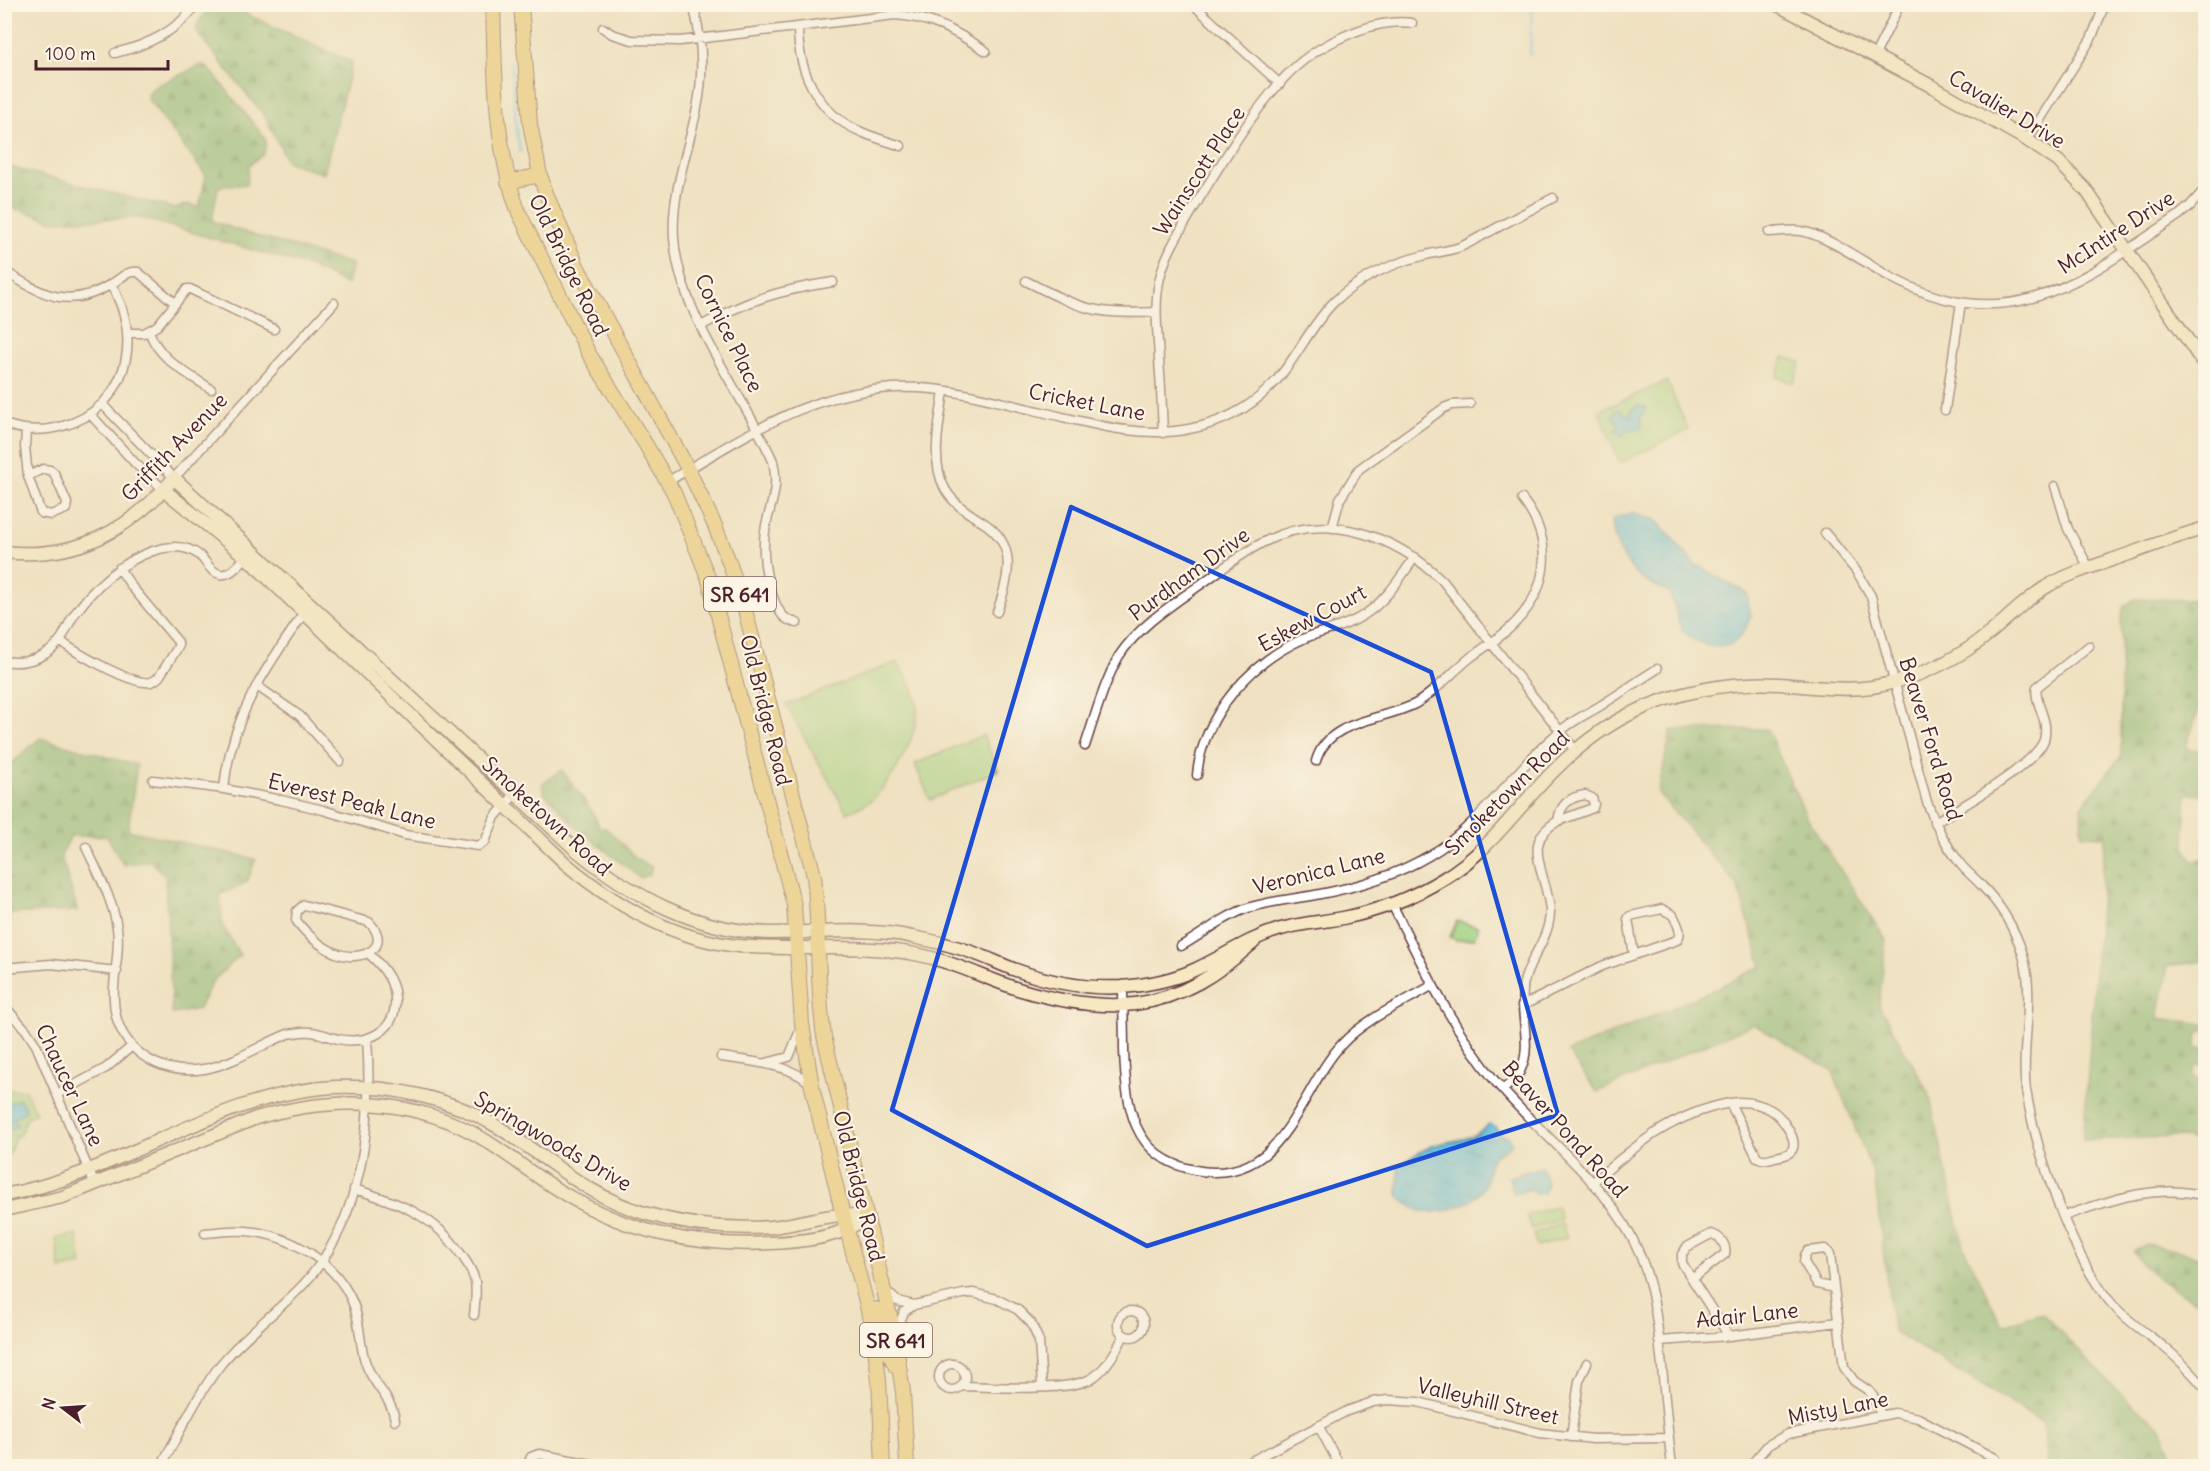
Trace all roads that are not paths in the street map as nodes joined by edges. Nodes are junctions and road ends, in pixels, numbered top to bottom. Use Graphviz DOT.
graph roads {
  1 [pos="197,4"];
  2 [pos="493,4"];
  3 [pos="521,4"];
  4 [pos="693,4"];
  5 [pos="1776,4"];
  6 [pos="1900,4"];
  7 [pos="2105,4"];
  8 [pos="1197,8"];
  9 [pos="1412,23"];
  10 [pos="798,27"];
  11 [pos="603,28"];
  12 [pos="700,38"];
  13 [pos="986,51"];
  14 [pos="115,53"];
  15 [pos="1874,57"];
  16 [pos="1280,84"];
  17 [pos="2027,140"];
  18 [pos="901,146"];
  19 [pos="540,174"];
  20 [pos="508,182"];
  21 [pos="2205,188"];
  22 [pos="1553,198"];
  23 [pos="1769,232"];
  24 [pos="2127,250"];
  25 [pos="4,271"];
  26 [pos="1026,281"];
  27 [pos="833,282"];
  28 [pos="111,285"];
  29 [pos="1961,302"];
  30 [pos="175,303"];
  31 [pos="334,303"];
  32 [pos="1156,312"];
  33 [pos="701,326"];
  34 [pos="274,329"];
  35 [pos="149,331"];
  36 [pos="128,333"];
  37 [pos="2205,367"];
  38 [pos="212,389"];
  39 [pos="944,391"];
  40 [pos="102,404"];
  41 [pos="1470,404"];
  42 [pos="1945,410"];
  43 [pos="90,414"];
  44 [pos="4,424"];
  45 [pos="757,428"];
  46 [pos="26,430"];
  47 [pos="1163,433"];
  48 [pos="688,469"];
  49 [pos="28,476"];
  50 [pos="174,478"];
  51 [pos="667,482"];
  52 [pos="2055,486"];
  53 [pos="164,490"];
  54 [pos="1522,499"];
  55 [pos="1332,528"];
  56 [pos="2205,528"];
  57 [pos="1825,533"];
  58 [pos="4,552"];
  59 [pos="246,557"];
  60 [pos="1415,557"];
  61 [pos="119,568"];
  62 [pos="2089,568"];
  63 [pos="305,612"];
  64 [pos="997,612"];
  65 [pos="797,623"];
  66 [pos="60,641"];
  67 [pos="1492,643"];
  68 [pos="2089,646"];
  69 [pos="4,661"];
  70 [pos="1657,669"];
  71 [pos="1894,682"];
  72 [pos="257,687"];
  73 [pos="1560,730"];
  74 [pos="1084,746"];
  75 [pos="1575,750"];
  76 [pos="340,761"];
  77 [pos="1316,761"];
  78 [pos="1197,775"];
  79 [pos="153,780"];
  80 [pos="225,789"];
  81 [pos="515,794"];
  82 [pos="504,805"];
  83 [pos="1558,821"];
  84 [pos="1934,822"];
  85 [pos="86,848"];
  86 [pos="1392,904"];
  87 [pos="797,932"];
  88 [pos="818,932"];
  89 [pos="1262,936"];
  90 [pos="1182,946"];
  91 [pos="798,949"];
  92 [pos="819,949"];
  93 [pos="369,954"];
  94 [pos="1634,954"];
  95 [pos="4,968"];
  96 [pos="117,971"];
  97 [pos="1433,985"];
  98 [pos="1123,987"];
  99 [pos="1123,1004"];
  100 [pos="4,1006"];
  101 [pos="1522,1006"];
  102 [pos="802,1024"];
  103 [pos="367,1039"];
  104 [pos="131,1047"];
  105 [pos="721,1057"];
  106 [pos="762,1064"];
  107 [pos="812,1087"];
  108 [pos="369,1088"];
  109 [pos="1503,1090"];
  110 [pos="58,1094"];
  111 [pos="1730,1103"];
  112 [pos="368,1104"];
  113 [pos="89,1169"];
  114 [pos="1592,1183"];
  115 [pos="95,1185"];
  116 [pos="354,1189"];
  117 [pos="4,1195"];
  118 [pos="2205,1196"];
  119 [pos="4,1210"];
  120 [pos="843,1215"];
  121 [pos="2064,1216"];
  122 [pos="866,1217"];
  123 [pos="850,1228"];
  124 [pos="205,1233"];
  125 [pos="320,1261"];
  126 [pos="1692,1279"];
  127 [pos="884,1288"];
  128 [pos="1834,1288"];
  129 [pos="914,1305"];
  130 [pos="474,1315"];
  131 [pos="1838,1322"];
  132 [pos="1124,1335"];
  133 [pos="1729,1336"];
  134 [pos="895,1337"];
  135 [pos="1659,1341"];
  136 [pos="1587,1363"];
  137 [pos="902,1377"];
  138 [pos="962,1386"];
  139 [pos="1042,1387"];
  140 [pos="2205,1389"];
  141 [pos="1881,1415"];
  142 [pos="395,1420"];
  143 [pos="1319,1426"];
  144 [pos="1571,1437"];
  145 [pos="1669,1438"];
  146 [pos="160,1467"];
  147 [pos="527,1467"];
  148 [pos="602,1467"];
  149 [pos="883,1467"];
  150 [pos="907,1467"];
  151 [pos="1242,1467"];
  152 [pos="1340,1467"];
  153 [pos="1672,1467"];
  154 [pos="1750,1467"];
  155 [pos="2001,1467"];
  1 -- 14 [label="street"];
  2 -- 20 [label="main road, Old Bridge Road / SR 641"];
  3 -- 19 [label="main road, Old Bridge Road / SR 641"];
  4 -- 12 [label="street, Cornice Place"];
  5 -- 15 [label="street, Cavalier Drive"];
  6 -- 15 [label="street"];
  7 -- 17 [label="street"];
  8 -- 16 [label="street"];
  9 -- 16 [label="street, Wainscott Place"];
  10 -- 12 [label="street"];
  10 -- 13 [label="street"];
  10 -- 18 [label="street"];
  11 -- 12 [label="street"];
  12 -- 33 [label="street, Cornice Place"];
  15 -- 17 [label="street, Cavalier Drive"];
  16 -- 32 [label="street, Wainscott Place"];
  17 -- 24 [label="street, Cavalier Drive"];
  19 -- 20 [label="main road"];
  19 -- 48 [label="main road, Old Bridge Road / SR 641"];
  20 -- 51 [label="main road, Old Bridge Road / SR 641"];
  21 -- 24 [label="street, McIntire Drive"];
  22 -- 47 [label="street, Cricket Lane"];
  23 -- 29 [label="street, McIntire Drive"];
  24 -- 29 [label="street, McIntire Drive"];
  24 -- 37 [label="street, Cavalier Drive"];
  25 -- 28 [label="street"];
  26 -- 32 [label="street"];
  27 -- 33 [label="street"];
  28 -- 30 [label="street"];
  28 -- 36 [label="street"];
  29 -- 42 [label="street"];
  30 -- 34 [label="street"];
  30 -- 35 [label="street"];
  31 -- 50 [label="street, Griffith Avenue"];
  32 -- 47 [label="street, Wainscott Place"];
  33 -- 45 [label="street, Cornice Place"];
  35 -- 36 [label="street"];
  35 -- 38 [label="street"];
  36 -- 40 [label="street"];
  39 -- 45 [label="street, Cricket Lane"];
  39 -- 47 [label="street, Cricket Lane"];
  39 -- 64 [label="street"];
  40 -- 43 [label="street"];
  40 -- 50 [label="street"];
  41 -- 55 [label="street"];
  43 -- 46 [label="street"];
  43 -- 53 [label="street"];
  44 -- 46 [label="street"];
  45 -- 48 [label="street, Cricket Lane"];
  45 -- 65 [label="street, Cornice Place"];
  46 -- 49 [label="street"];
  48 -- 51 [label="street, Cricket Lane"];
  48 -- 88 [label="main road, Old Bridge Road / SR 641"];
  49 -- 49 [label="street"];
  50 -- 53 [label="street, Griffith Avenue"];
  50 -- 81 [label="street, Smoketown Road"];
  51 -- 87 [label="main road, Old Bridge Road / SR 641"];
  52 -- 62 [label="street"];
  53 -- 58 [label="street, Griffith Avenue"];
  53 -- 59 [label="street, Smoketown Road"];
  54 -- 67 [label="street"];
  55 -- 60 [label="street, Purdham Drive"];
  55 -- 74 [label="street, Purdham Drive"];
  56 -- 62 [label="street, Smoketown Road"];
  57 -- 71 [label="street, Beaver Ford Road"];
  59 -- 61 [label="street"];
  59 -- 63 [label="street, Smoketown Road"];
  60 -- 67 [label="street, Purdham Drive"];
  60 -- 78 [label="street, Eskew Court"];
  61 -- 66 [label="street"];
  61 -- 66 [label="street"];
  62 -- 71 [label="street, Smoketown Road"];
  63 -- 72 [label="street"];
  63 -- 82 [label="street, Smoketown Road"];
  66 -- 69 [label="street"];
  67 -- 73 [label="street, Purdham Drive"];
  67 -- 77 [label="street"];
  68 -- 84 [label="street"];
  70 -- 73 [label="street, Veronica Lane"];
  71 -- 75 [label="street, Smoketown Road"];
  71 -- 84 [label="street, Beaver Ford Road"];
  72 -- 76 [label="street"];
  72 -- 80 [label="street"];
  73 -- 75 [label="street, Purdham Drive"];
  73 -- 90 [label="street, Veronica Lane"];
  75 -- 86 [label="street, Smoketown Road"];
  79 -- 80 [label="street, Everest Peak Lane"];
  80 -- 82 [label="street, Everest Peak Lane"];
  81 -- 82 [label="street, Everest Peak Lane"];
  81 -- 87 [label="street, Smoketown Road"];
  82 -- 91 [label="street, Smoketown Road"];
  83 -- 101 [label="street"];
  84 -- 121 [label="street, Beaver Ford Road"];
  85 -- 96 [label="street"];
  86 -- 89 [label="street, Smoketown Road"];
  86 -- 97 [label="street, Beaver Pond Road"];
  87 -- 88 [label="street, Smoketown Road"];
  87 -- 91 [label="main road, Old Bridge Road / SR 641"];
  88 -- 92 [label="main road, Old Bridge Road / SR 641"];
  88 -- 98 [label="street, Smoketown Road"];
  89 -- 98 [label="street, Smoketown Road"];
  89 -- 99 [label="street, Smoketown Road"];
  91 -- 92 [label="street, Smoketown Road"];
  91 -- 102 [label="main road, Old Bridge Road / SR 641"];
  92 -- 99 [label="street, Smoketown Road"];
  92 -- 122 [label="main road, Old Bridge Road / SR 641"];
  93 -- 93 [label="street"];
  93 -- 103 [label="street"];
  94 -- 94 [label="street"];
  94 -- 101 [label="street"];
  95 -- 96 [label="street"];
  96 -- 104 [label="street"];
  97 -- 99 [label="street"];
  97 -- 109 [label="street, Beaver Pond Road"];
  98 -- 99 [label="street"];
  100 -- 110 [label="street, Chaucer Lane"];
  101 -- 109 [label="street"];
  102 -- 106 [label="street"];
  102 -- 107 [label="main road, Old Bridge Road / SR 641"];
  103 -- 104 [label="street"];
  103 -- 108 [label="street"];
  104 -- 110 [label="street"];
  105 -- 106 [label="street"];
  106 -- 107 [label="street"];
  107 -- 120 [label="main road, Old Bridge Road / SR 641"];
  108 -- 112 [label="street"];
  108 -- 113 [label="street, Springwoods Drive"];
  108 -- 120 [label="street, Springwoods Drive"];
  109 -- 114 [label="street, Beaver Pond Road"];
  110 -- 113 [label="street, Chaucer Lane"];
  111 -- 111 [label="street"];
  111 -- 114 [label="street"];
  112 -- 115 [label="street, Springwoods Drive"];
  112 -- 116 [label="street"];
  112 -- 123 [label="street, Springwoods Drive"];
  113 -- 115 [label="street, Chaucer Lane"];
  113 -- 117 [label="street, Springwoods Drive"];
  114 -- 135 [label="street, Beaver Pond Road"];
  115 -- 119 [label="street, Springwoods Drive"];
  116 -- 125 [label="street"];
  116 -- 130 [label="street"];
  118 -- 121 [label="street"];
  120 -- 122 [label="street, Springwoods Drive"];
  120 -- 123 [label="main road"];
  121 -- 140 [label="street, Beaver Ford Road"];
  122 -- 123 [label="street, Springwoods Drive"];
  122 -- 127 [label="main road, Old Bridge Road / SR 641"];
  123 -- 137 [label="main road"];
  123 -- 149 [label="main road, Old Bridge Road / SR 641"];
  124 -- 125 [label="street"];
  125 -- 142 [label="street"];
  125 -- 146 [label="street"];
  126 -- 126 [label="street"];
  126 -- 133 [label="street"];
  127 -- 129 [label="street"];
  127 -- 134 [label="main road, Old Bridge Road / SR 641"];
  128 -- 128 [label="street"];
  128 -- 131 [label="street"];
  129 -- 134 [label="street"];
  129 -- 139 [label="street"];
  131 -- 133 [label="street, Adair Lane"];
  131 -- 141 [label="street"];
  132 -- 139 [label="street"];
  133 -- 135 [label="street, Adair Lane"];
  134 -- 137 [label="main road, Old Bridge Road / SR 641"];
  135 -- 145 [label="street, Beaver Pond Road"];
  136 -- 144 [label="street"];
  137 -- 150 [label="main road, Old Bridge Road / SR 641"];
  138 -- 139 [label="street"];
  141 -- 154 [label="street, Misty Lane"];
  141 -- 155 [label="street, Misty Lane"];
  143 -- 144 [label="street, Valleyhill Street"];
  143 -- 151 [label="street, Valleyhill Street"];
  143 -- 152 [label="street"];
  144 -- 145 [label="street, Valleyhill Street"];
  145 -- 153 [label="street, Beaver Pond Road"];
  147 -- 148 [label="street"];
}
